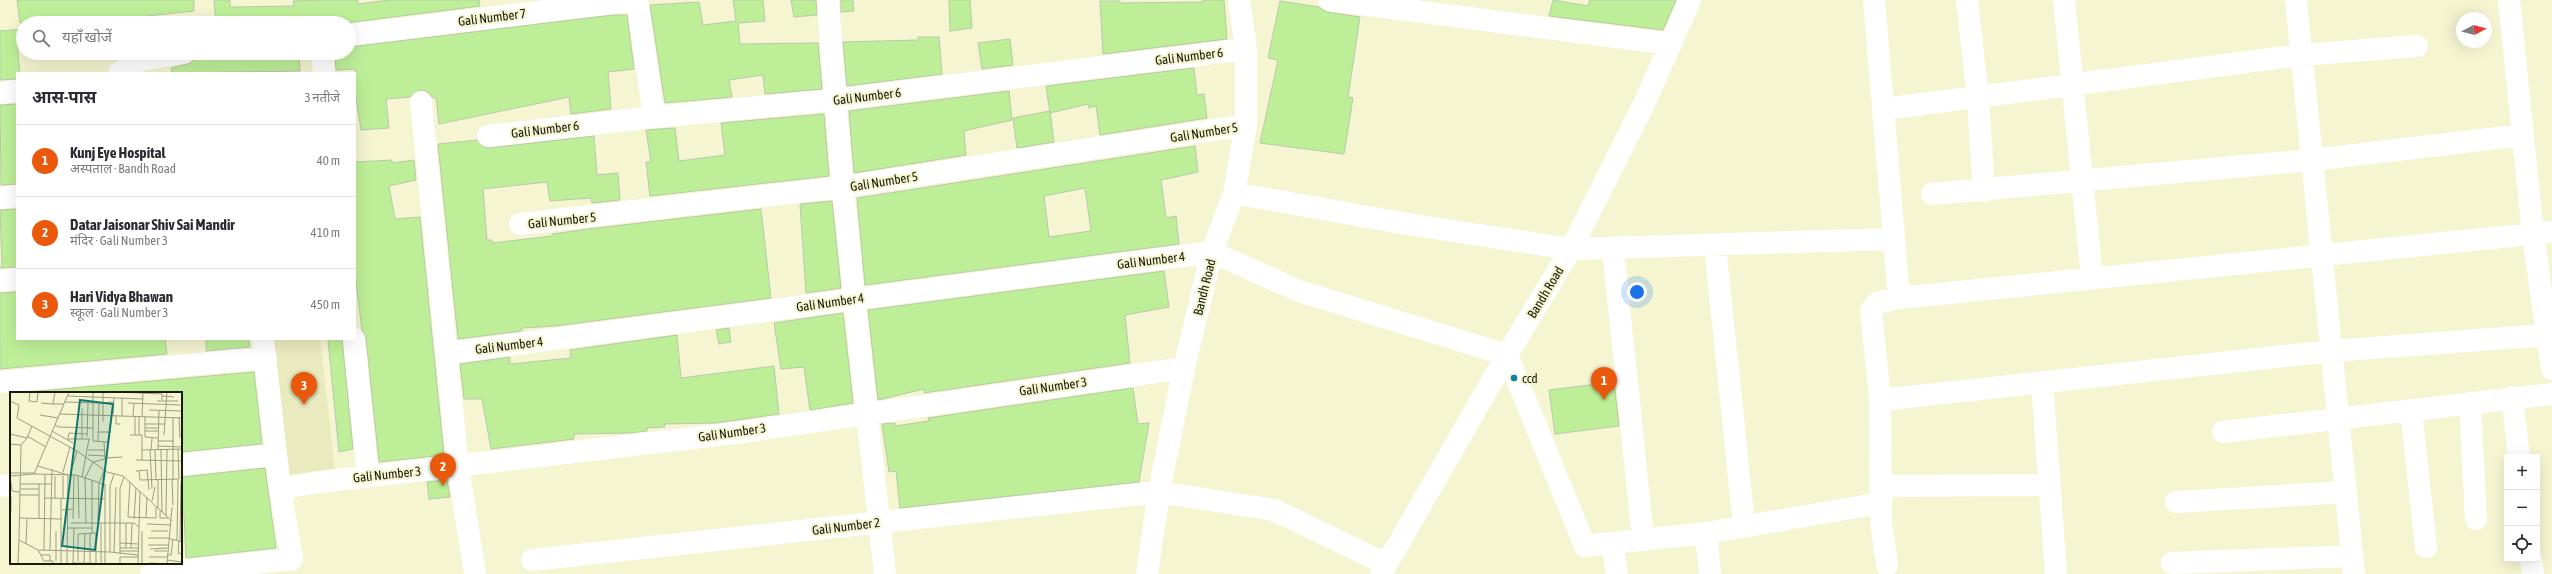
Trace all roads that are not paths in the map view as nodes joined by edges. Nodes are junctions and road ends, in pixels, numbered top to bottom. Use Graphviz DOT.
graph roads {
  1 [pos="636,0"];
  2 [pos="828,0"];
  3 [pos="1239,0"];
  4 [pos="1329,0"];
  5 [pos="1690,0"];
  6 [pos="1874,0"];
  7 [pos="1967,0"];
  8 [pos="2064,0"];
  9 [pos="2296,0"];
  10 [pos="2509,0"];
  11 [pos="356,34"];
  12 [pos="1671,44"];
  13 [pos="2417,46"];
  14 [pos="1246,49"];
  15 [pos="2301,55"];
  16 [pos="141,60"];
  17 [pos="323,60"];
  18 [pos="121,72"];
  19 [pos="324,72"];
  20 [pos="2072,83"];
  21 [pos="16,91"];
  22 [pos="0,93"];
  23 [pos="1978,99"];
  24 [pos="834,100"];
  25 [pos="421,102"];
  26 [pos="1884,109"];
  27 [pos="654,116"];
  28 [pos="1246,125"];
  29 [pos="2523,135"];
  30 [pos="488,136"];
  31 [pos="2312,160"];
  32 [pos="2082,181"];
  33 [pos="843,188"];
  34 [pos="1984,191"];
  35 [pos="1234,193"];
  36 [pos="1932,194"];
  37 [pos="16,196"];
  38 [pos="0,198"];
  39 [pos="520,224"];
  40 [pos="2542,233"];
  41 [pos="1894,239"];
  42 [pos="1715,246"];
  43 [pos="1571,249"];
  44 [pos="1613,249"];
  45 [pos="1212,252"];
  46 [pos="2322,257"];
  47 [pos="2092,278"];
  48 [pos="16,279"];
  49 [pos="0,281"];
  50 [pos="854,298"];
  51 [pos="1899,298"];
  52 [pos="2547,335"];
  53 [pos="354,340"];
  54 [pos="265,348"];
  55 [pos="2331,352"];
  56 [pos="448,353"];
  57 [pos="1507,355"];
  58 [pos="1184,368"];
  59 [pos="2552,370"];
  60 [pos="0,382"];
  61 [pos="2042,382"];
  62 [pos="2552,394"];
  63 [pos="2512,397"];
  64 [pos="1880,400"];
  65 [pos="2470,403"];
  66 [pos="2411,410"];
  67 [pos="869,412"];
  68 [pos="2338,418"];
  69 [pos="2223,432"];
  70 [pos="2519,454"];
  71 [pos="276,456"];
  72 [pos="182,465"];
  73 [pos="458,467"];
  74 [pos="368,476"];
  75 [pos="2049,484"];
  76 [pos="10,485"];
  77 [pos="0,486"];
  78 [pos="280,489"];
  79 [pos="1159,492"];
  80 [pos="2346,492"];
  81 [pos="1881,495"];
  82 [pos="2176,502"];
  83 [pos="2476,519"];
  84 [pos="879,522"];
  85 [pos="1744,525"];
  86 [pos="1706,532"];
  87 [pos="1643,538"];
  88 [pos="1612,543"];
  89 [pos="2426,547"];
  90 [pos="532,560"];
  91 [pos="2531,562"];
  92 [pos="2172,563"];
  93 [pos="1887,565"];
  94 [pos="2353,565"];
  95 [pos="1383,569"];
  96 [pos="151,574"];
  97 [pos="475,574"];
  98 [pos="885,574"];
  99 [pos="1147,574"];
  100 [pos="1616,574"];
  101 [pos="1710,574"];
  102 [pos="2056,574"];
  103 [pos="2533,574"];
  1 -- 11 [label="street, Gali Number 7"];
  1 -- 27 [label="street"];
  2 -- 24 [label="street"];
  3 -- 14 [label="street, Bandh Road"];
  4 -- 12 [label="street"];
  5 -- 12 [label="street, Bandh Road"];
  6 -- 26 [label="street"];
  7 -- 23 [label="street"];
  8 -- 20 [label="street"];
  9 -- 15 [label="street"];
  10 -- 29 [label="street"];
  12 -- 43 [label="street, Bandh Road"];
  13 -- 15 [label="street"];
  14 -- 24 [label="street, Gali Number 6"];
  14 -- 28 [label="street, Bandh Road"];
  15 -- 20 [label="street"];
  15 -- 31 [label="street"];
  16 -- 18 [label="street"];
  17 -- 19 [label="street"];
  20 -- 23 [label="street"];
  20 -- 32 [label="street"];
  21 -- 22 [label="street"];
  23 -- 26 [label="street"];
  23 -- 34 [label="street"];
  24 -- 27 [label="street, Gali Number 6"];
  24 -- 33 [label="street"];
  25 -- 56 [label="street"];
  26 -- 41 [label="street"];
  27 -- 30 [label="street, Gali Number 6"];
  28 -- 33 [label="street, Gali Number 5"];
  28 -- 35 [label="street, Bandh Road"];
  29 -- 31 [label="street"];
  29 -- 40 [label="street"];
  31 -- 32 [label="street"];
  31 -- 46 [label="street"];
  32 -- 34 [label="street"];
  32 -- 47 [label="street"];
  33 -- 39 [label="street, Gali Number 5"];
  33 -- 50 [label="street"];
  34 -- 36 [label="street"];
  35 -- 43 [label="street"];
  35 -- 45 [label="street, Bandh Road"];
  37 -- 38 [label="street"];
  40 -- 46 [label="street"];
  40 -- 52 [label="street"];
  41 -- 42 [label="street"];
  41 -- 51 [label="street"];
  42 -- 44 [label="street"];
  42 -- 85 [label="street"];
  43 -- 44 [label="street"];
  43 -- 57 [label="street, Bandh Road"];
  44 -- 87 [label="street"];
  45 -- 50 [label="street, Gali Number 4"];
  45 -- 57 [label="street"];
  45 -- 58 [label="street, Bandh Road"];
  46 -- 47 [label="street"];
  46 -- 55 [label="street"];
  47 -- 51 [label="street"];
  48 -- 49 [label="street"];
  50 -- 56 [label="street, Gali Number 4"];
  50 -- 67 [label="street"];
  51 -- 64 [label="street"];
  52 -- 55 [label="street"];
  52 -- 59 [label="street"];
  53 -- 74 [label="street"];
  54 -- 60 [label="street"];
  54 -- 71 [label="street"];
  55 -- 61 [label="street"];
  55 -- 68 [label="street"];
  56 -- 73 [label="street"];
  57 -- 88 [label="street"];
  57 -- 95 [label="street, Bandh Road"];
  58 -- 67 [label="street, Gali Number 3"];
  58 -- 79 [label="street, Bandh Road"];
  61 -- 64 [label="street"];
  61 -- 75 [label="street"];
  62 -- 63 [label="street"];
  63 -- 65 [label="street"];
  63 -- 70 [label="street"];
  64 -- 81 [label="street"];
  65 -- 66 [label="street"];
  65 -- 83 [label="street"];
  66 -- 68 [label="street"];
  66 -- 89 [label="street"];
  67 -- 73 [label="street, Gali Number 3"];
  67 -- 84 [label="street"];
  68 -- 69 [label="street"];
  68 -- 80 [label="street"];
  71 -- 72 [label="street"];
  71 -- 78 [label="street"];
  73 -- 74 [label="street, Gali Number 3"];
  73 -- 97 [label="street"];
  74 -- 78 [label="street, Gali Number 3"];
  75 -- 81 [label="street"];
  75 -- 102 [label="street"];
  76 -- 77 [label="street"];
  78 -- 96 [label="street"];
  79 -- 84 [label="street, Gali Number 2"];
  79 -- 95 [label="street, Gali Number 2"];
  79 -- 99 [label="street, Bandh Road"];
  80 -- 82 [label="street"];
  80 -- 94 [label="street"];
  81 -- 85 [label="street"];
  81 -- 93 [label="street"];
  84 -- 90 [label="street, Gali Number 2"];
  84 -- 98 [label="street"];
  85 -- 86 [label="street"];
  86 -- 87 [label="street"];
  86 -- 101 [label="street"];
  87 -- 88 [label="street"];
  88 -- 100 [label="street"];
  91 -- 103 [label="street"];
  92 -- 94 [label="street"];
}
